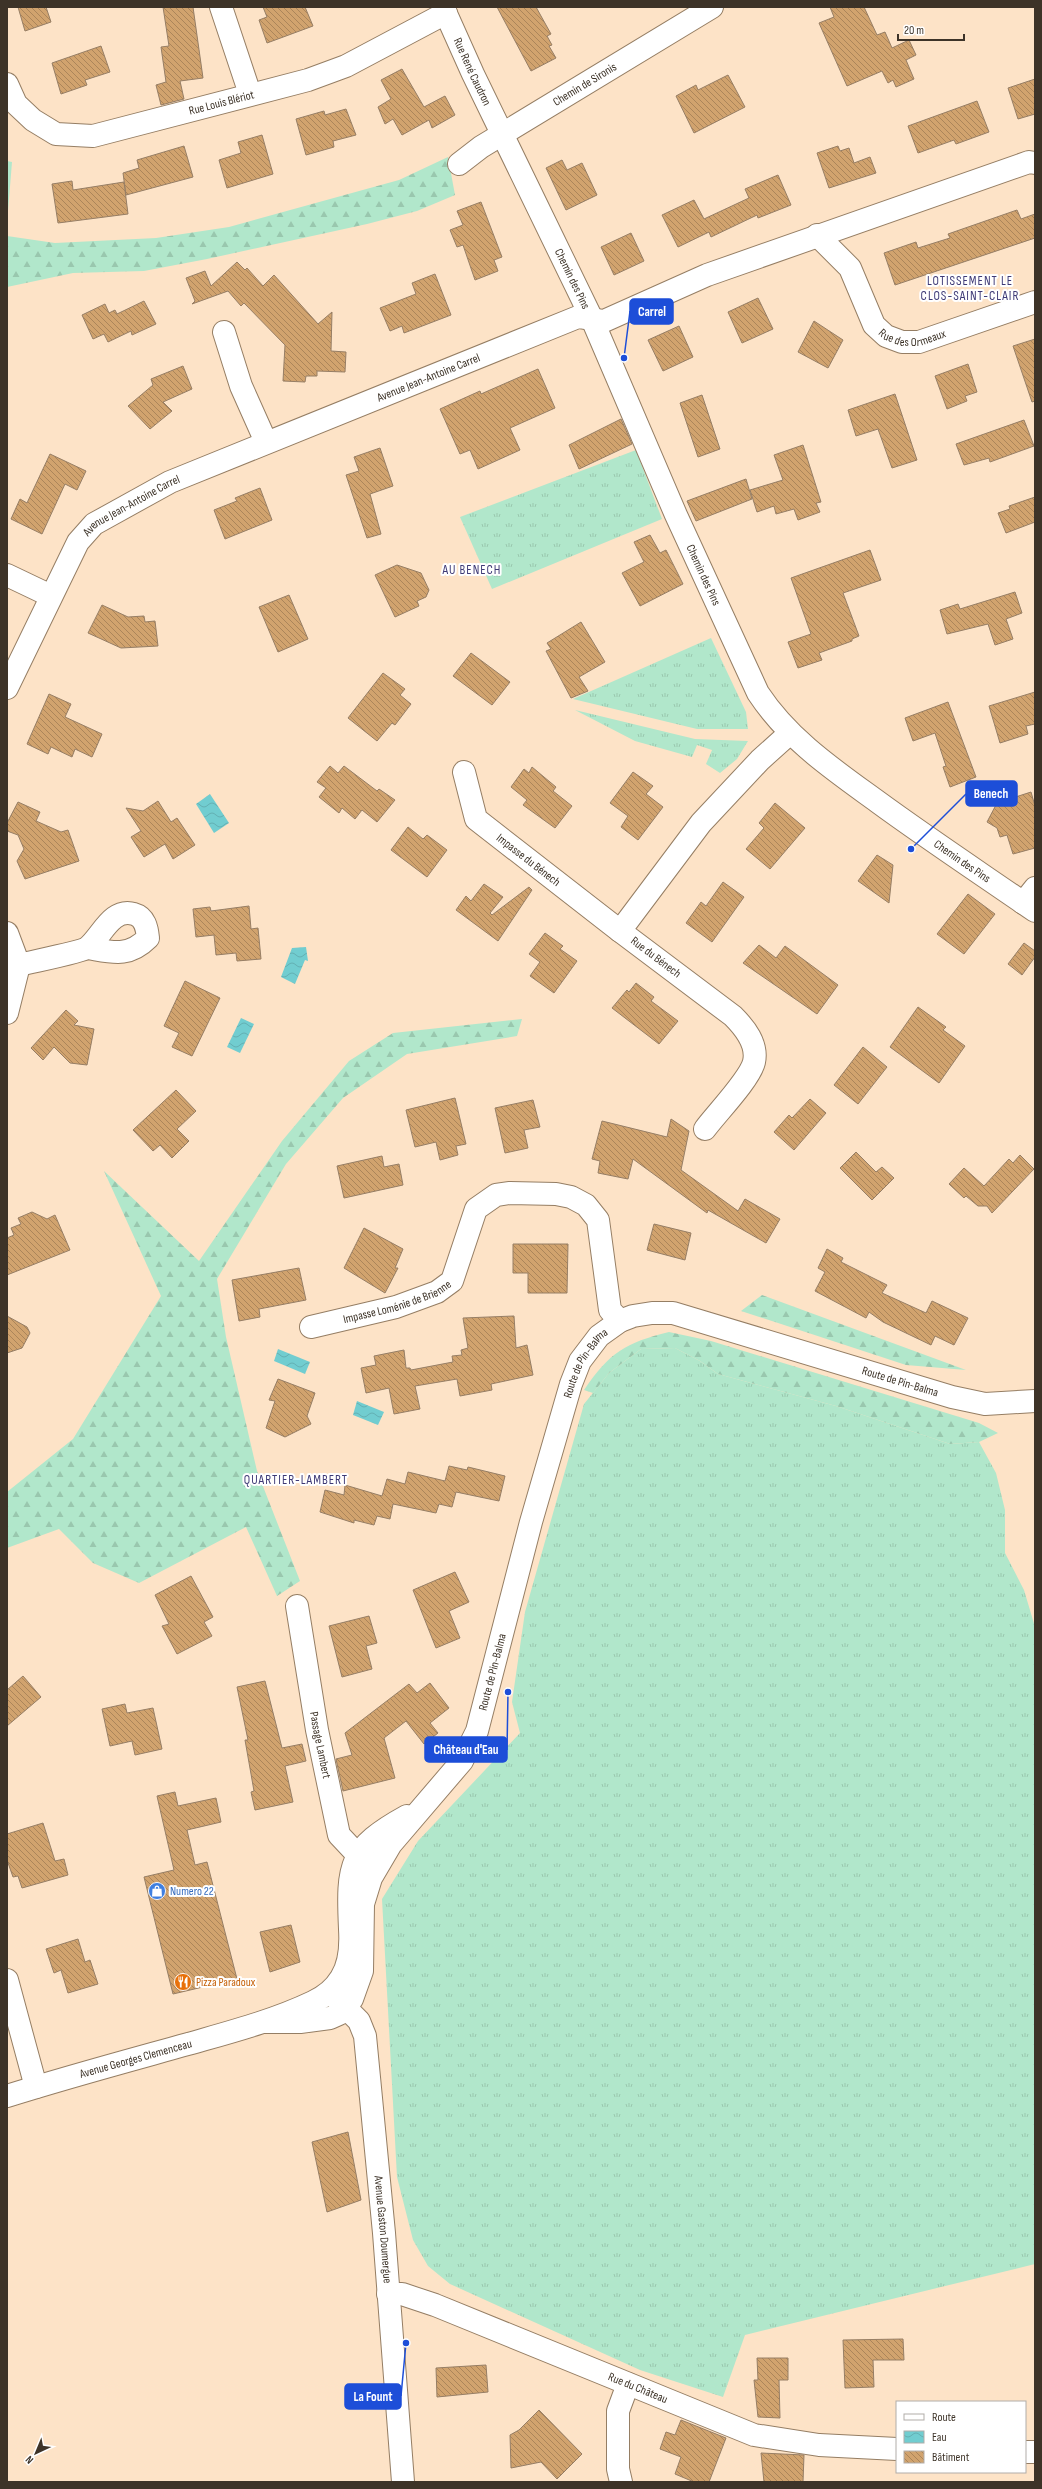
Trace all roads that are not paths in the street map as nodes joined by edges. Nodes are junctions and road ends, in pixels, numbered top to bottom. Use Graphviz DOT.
graph roads {
  1 [pos="221,7"];
  2 [pos="712,7"];
  3 [pos="445,10"];
  4 [pos="7,84"];
  5 [pos="250,94"];
  6 [pos="502,135"];
  7 [pos="1035,162"];
  8 [pos="459,164"];
  9 [pos="817,235"];
  10 [pos="1035,302"];
  11 [pos="592,319"];
  12 [pos="224,332"];
  13 [pos="266,442"];
  14 [pos="7,574"];
  15 [pos="51,596"];
  16 [pos="7,688"];
  17 [pos="790,734"];
  18 [pos="464,772"];
  19 [pos="1031,901"];
  20 [pos="620,930"];
  21 [pos="7,933"];
  22 [pos="87,948"];
  23 [pos="19,965"];
  24 [pos="7,1013"];
  25 [pos="705,1129"];
  26 [pos="620,1322"];
  27 [pos="311,1327"];
  28 [pos="1035,1401"];
  29 [pos="297,1606"];
  30 [pos="417,1811"];
  31 [pos="358,1855"];
  32 [pos="376,1868"];
  33 [pos="7,1980"];
  34 [pos="329,1992"];
  35 [pos="346,2007"];
  36 [pos="266,2022"];
  37 [pos="36,2087"];
  38 [pos="7,2096"];
  39 [pos="388,2294"];
  40 [pos="628,2384"];
  41 [pos="896,2449"];
  42 [pos="403,2482"];
  43 [pos="621,2482"];
  1 -- 5 [label="street"];
  2 -- 6 [label="street, Chemin de Sironis"];
  3 -- 5 [label="street, Rue Louis Blériot"];
  3 -- 6 [label="street, Rue René Caudron"];
  4 -- 5 [label="street, Rue Louis Blériot"];
  6 -- 8 [label="street, Chemin de Sironis"];
  6 -- 11 [label="street, Chemin des Pins"];
  7 -- 9 [label="street"];
  9 -- 10 [label="street, Rue des Ormeaux"];
  9 -- 11 [label="street"];
  11 -- 13 [label="street, Avenue Jean-Antoine Carrel"];
  11 -- 17 [label="street, Chemin des Pins"];
  12 -- 13 [label="street"];
  13 -- 15 [label="street, Avenue Jean-Antoine Carrel"];
  14 -- 15 [label="street"];
  15 -- 16 [label="street, Avenue Jean-Antoine Carrel"];
  17 -- 19 [label="street, Chemin des Pins"];
  17 -- 20 [label="street, Rue du Bénech"];
  18 -- 20 [label="street, Impasse du Bénech"];
  20 -- 25 [label="street, Rue du Bénech"];
  21 -- 23 [label="street"];
  22 -- 23 [label="street"];
  23 -- 24 [label="street"];
  26 -- 27 [label="street, Impasse Loménie de Brienne"];
  26 -- 28 [label="street, Route de Pin-Balma"];
  26 -- 30 [label="street, Route de Pin-Balma"];
  29 -- 31 [label="street, Passage Lambert"];
  30 -- 31 [label="street, Route de Pin-Balma"];
  30 -- 32 [label="street, Route de Pin-Balma"];
  31 -- 32 [label="street, Passage Lambert"];
  31 -- 34 [label="street, Route de Pin-Balma"];
  32 -- 35 [label="street, Route de Pin-Balma"];
  33 -- 37 [label="street"];
  34 -- 35 [label="street, Avenue Gaston Doumergue"];
  34 -- 36 [label="street, Avenue Georges Clemenceau"];
  35 -- 36 [label="street, Avenue Georges Clemenceau"];
  35 -- 39 [label="street, Avenue Gaston Doumergue"];
  36 -- 37 [label="street, Avenue Georges Clemenceau"];
  37 -- 38 [label="street, Avenue Georges Clemenceau"];
  39 -- 40 [label="street, Rue du Château"];
  39 -- 42 [label="street, Avenue Gaston Doumergue"];
  40 -- 41 [label="street, Rue du Château"];
  40 -- 43 [label="street"];
}
